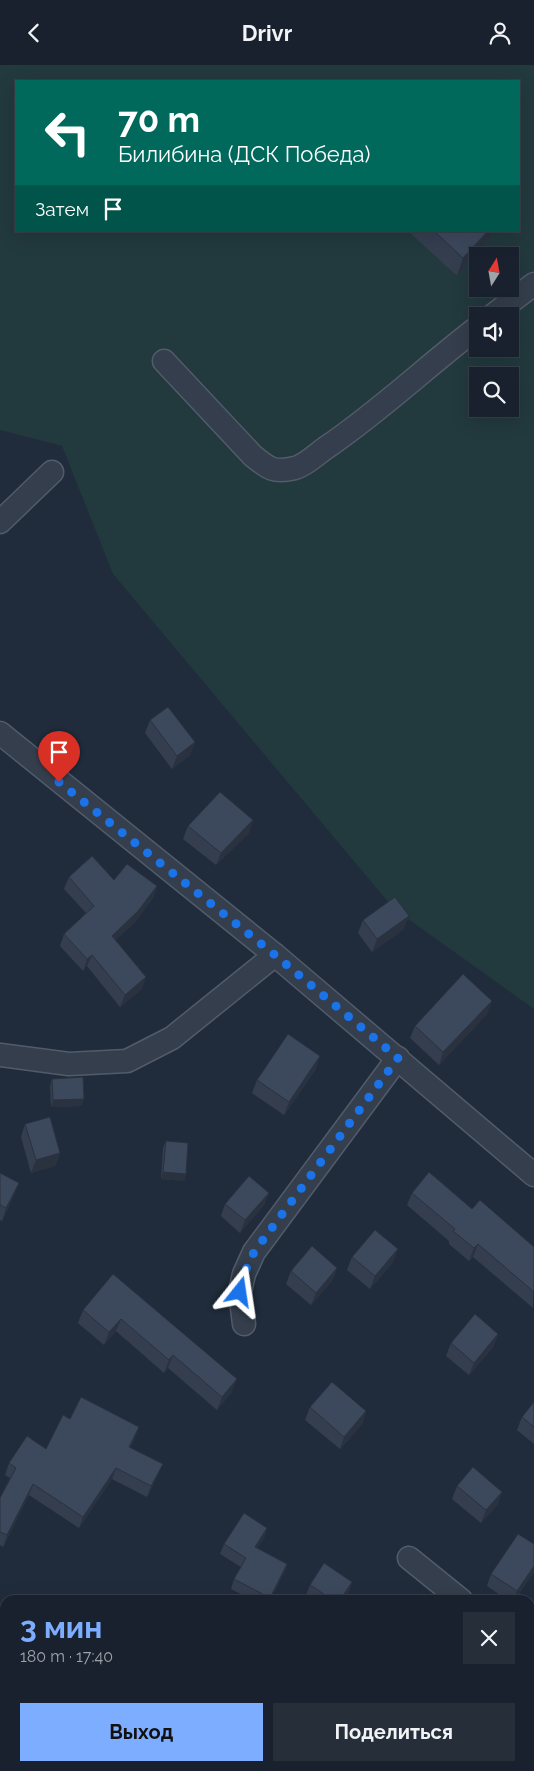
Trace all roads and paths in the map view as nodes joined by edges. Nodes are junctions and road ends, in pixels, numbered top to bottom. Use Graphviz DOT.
graph roads {
  1 [pos="534,284"];
  2 [pos="504,307"];
  3 [pos="469,334"];
  4 [pos="164,361"];
  5 [pos="52,472"];
  6 [pos="0,522"];
  7 [pos="0,733"];
  8 [pos="275,955"];
  9 [pos="0,1055"];
  10 [pos="398,1058"];
  11 [pos="534,1175"];
  12 [pos="244,1324"];
  13 [pos="409,1558"];
  14 [pos="455,1595"];
  1 -- 2 [label="street"];
  3 -- 4 [label="street"];
  5 -- 6 [label="street"];
  7 -- 8 [label="street"];
  8 -- 9 [label="street"];
  8 -- 10 [label="street"];
  10 -- 11 [label="street"];
  10 -- 12 [label="street"];
  13 -- 14 [label="street"];
}
